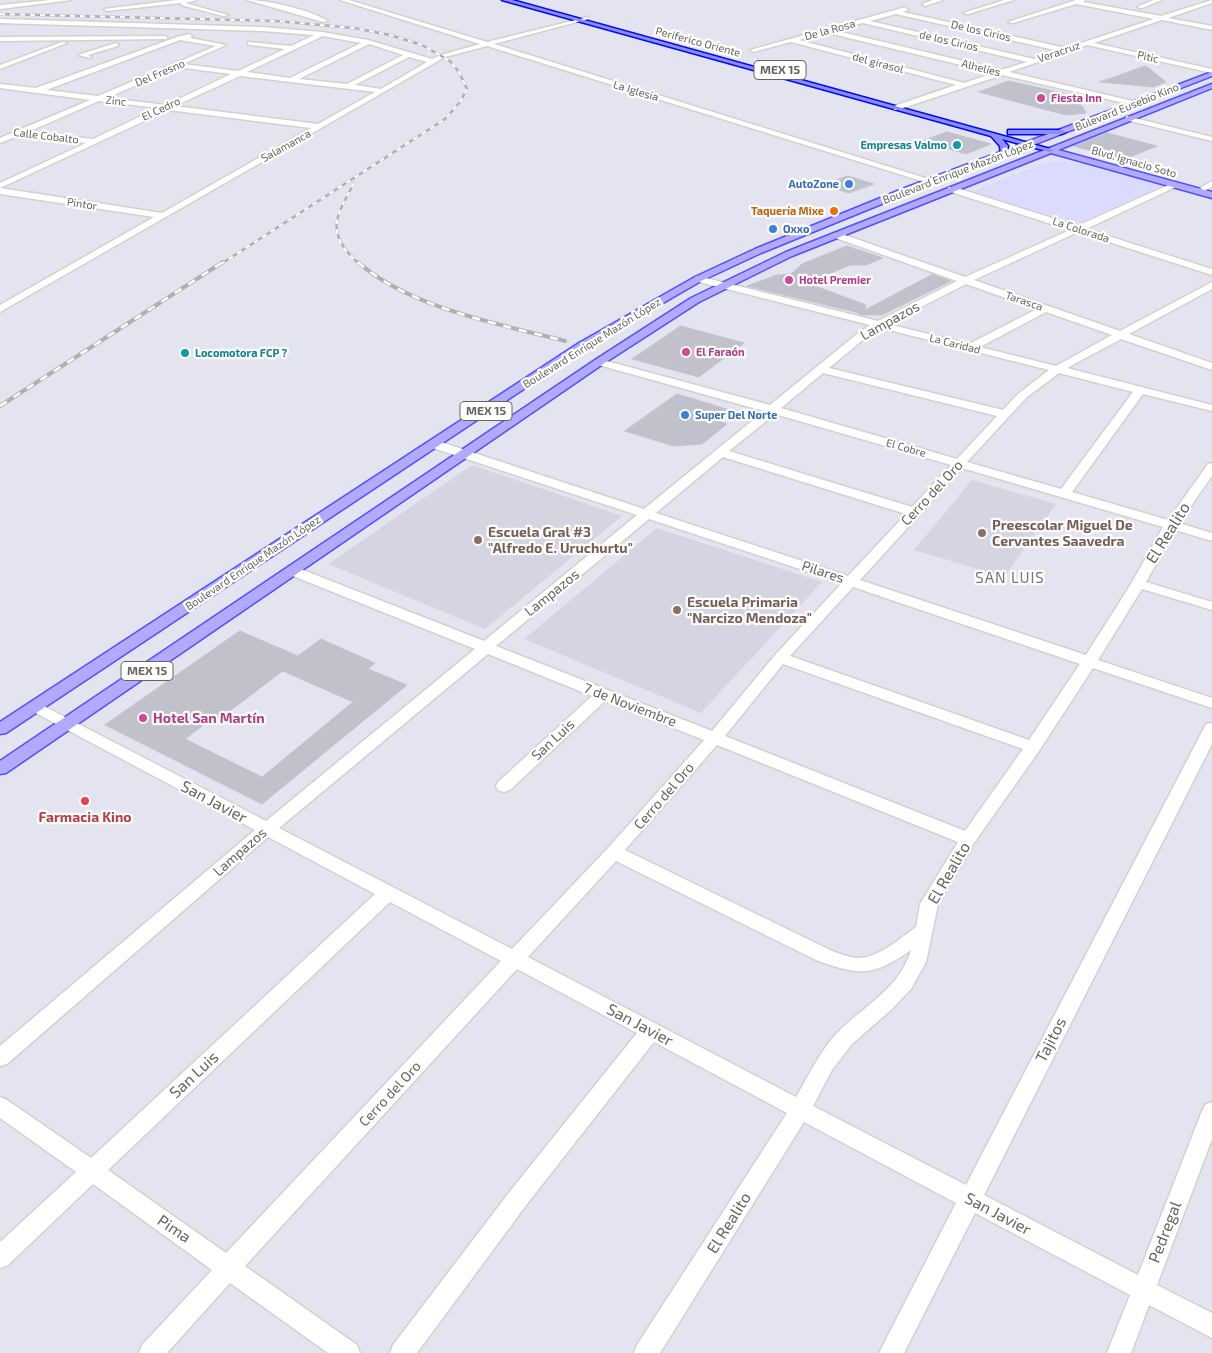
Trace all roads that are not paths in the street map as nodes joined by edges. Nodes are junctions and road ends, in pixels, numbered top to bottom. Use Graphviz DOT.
graph roads {
  1 [pos="68,0"];
  2 [pos="140,0"];
  3 [pos="169,0"];
  4 [pos="194,0"];
  5 [pos="250,0"];
  6 [pos="342,0"];
  7 [pos="505,0"];
  8 [pos="522,0"];
  9 [pos="940,0"];
  10 [pos="1011,0"];
  11 [pos="1051,0"];
  12 [pos="1159,0"];
  13 [pos="1212,0"];
  14 [pos="1078,1"];
  15 [pos="177,2"];
  16 [pos="124,4"];
  17 [pos="925,4"];
  18 [pos="0,7"];
  19 [pos="134,7"];
  20 [pos="1140,7"];
  21 [pos="908,9"];
  22 [pos="150,12"];
  23 [pos="896,12"];
  24 [pos="966,13"];
  25 [pos="225,15"];
  26 [pos="586,18"];
  27 [pos="1164,18"];
  28 [pos="577,20"];
  29 [pos="0,21"];
  30 [pos="325,21"];
  31 [pos="863,21"];
  32 [pos="1011,22"];
  33 [pos="113,24"];
  34 [pos="241,28"];
  35 [pos="1212,28"];
  36 [pos="828,31"];
  37 [pos="322,34"];
  38 [pos="181,37"];
  39 [pos="0,39"];
  40 [pos="74,39"];
  41 [pos="131,39"];
  42 [pos="792,40"];
  43 [pos="368,42"];
  44 [pos="250,43"];
  45 [pos="1085,43"];
  46 [pos="485,44"];
  47 [pos="292,48"];
  48 [pos="753,50"];
  49 [pos="1066,50"];
  50 [pos="409,54"];
  51 [pos="88,57"];
  52 [pos="1034,61"];
  53 [pos="434,62"];
  54 [pos="179,66"];
  55 [pos="0,67"];
  56 [pos="1212,72"];
  57 [pos="238,73"];
  58 [pos="1000,73"];
  59 [pos="291,80"];
  60 [pos="963,85"];
  61 [pos="0,86"];
  62 [pos="1212,86"];
  63 [pos="347,87"];
  64 [pos="35,91"];
  65 [pos="383,91"];
  66 [pos="97,99"];
  67 [pos="907,104"];
  68 [pos="1134,104"];
  69 [pos="167,106"];
  70 [pos="897,108"];
  71 [pos="1129,118"];
  72 [pos="320,127"];
  73 [pos="1,131"];
  74 [pos="1008,132"];
  75 [pos="1062,132"];
  76 [pos="18,133"];
  77 [pos="993,134"];
  78 [pos="1212,139"];
  79 [pos="1039,140"];
  80 [pos="0,141"];
  81 [pos="92,141"];
  82 [pos="1030,144"];
  83 [pos="1060,146"];
  84 [pos="1050,150"];
  85 [pos="1004,154"];
  86 [pos="931,181"];
  87 [pos="1176,185"];
  88 [pos="0,186"];
  89 [pos="951,189"];
  90 [pos="1210,189"];
  91 [pos="0,191"];
  92 [pos="164,216"];
  93 [pos="1080,229"];
  94 [pos="836,235"];
  95 [pos="1212,272"];
  96 [pos="698,279"];
  97 [pos="966,280"];
  98 [pos="724,285"];
  99 [pos="1212,285"];
  100 [pos="1047,308"];
  101 [pos="0,309"];
  102 [pos="878,325"];
  103 [pos="1119,334"];
  104 [pos="969,348"];
  105 [pos="599,362"];
  106 [pos="1210,364"];
  107 [pos="821,369"];
  108 [pos="1056,370"];
  109 [pos="1139,391"];
  110 [pos="1212,408"];
  111 [pos="771,409"];
  112 [pos="1004,414"];
  113 [pos="434,444"];
  114 [pos="719,452"];
  115 [pos="464,455"];
  116 [pos="959,463"];
  117 [pos="1212,467"];
  118 [pos="1064,494"];
  119 [pos="914,512"];
  120 [pos="648,514"];
  121 [pos="1171,525"];
  122 [pos="1212,537"];
  123 [pos="293,571"];
  124 [pos="850,581"];
  125 [pos="1138,584"];
  126 [pos="1212,606"];
  127 [pos="484,648"];
  128 [pos="780,658"];
  129 [pos="1088,662"];
  130 [pos="602,695"];
  131 [pos="1212,703"];
  132 [pos="35,707"];
  133 [pos="67,724"];
  134 [pos="1212,728"];
  135 [pos="0,729"];
  136 [pos="715,738"];
  137 [pos="1033,747"];
  138 [pos="0,770"];
  139 [pos="504,786"];
  140 [pos="266,830"];
  141 [pos="968,839"];
  142 [pos="614,852"];
  143 [pos="388,893"];
  144 [pos="924,931"];
  145 [pos="516,960"];
  146 [pos="651,1031"];
  147 [pos="0,1058"];
  148 [pos="0,1106"];
  149 [pos="800,1110"];
  150 [pos="1212,1111"];
  151 [pos="91,1172"];
  152 [pos="969,1198"];
  153 [pos="0,1258"];
  154 [pos="229,1266"];
  155 [pos="1142,1289"];
  156 [pos="1212,1326"];
  157 [pos="151,1353"];
  158 [pos="348,1353"];
  159 [pos="402,1353"];
  160 [pos="646,1353"];
  161 [pos="891,1353"];
  162 [pos="1119,1353"];
  1 -- 18 [label="street"];
  2 -- 16 [label="street"];
  3 -- 15 [label="street"];
  4 -- 15 [label="street"];
  5 -- 30 [label="street"];
  6 -- 46 [label="street, La Iglesia"];
  7 -- 28 [label="highway, Periferico Oriente / MEX 15"];
  8 -- 26 [label="highway, Periferico Oriente / MEX 15"];
  9 -- 17 [label="street"];
  10 -- 24 [label="street"];
  11 -- 14 [label="street"];
  12 -- 20 [label="street"];
  13 -- 27 [label="street, Veracruz"];
  14 -- 27 [label="street"];
  14 -- 32 [label="street"];
  15 -- 19 [label="street"];
  15 -- 25 [label="street"];
  16 -- 19 [label="street"];
  16 -- 19 [label="street"];
  19 -- 22 [label="street"];
  21 -- 23 [label="street, De la Rosa"];
  23 -- 31 [label="street, De la Rosa"];
  23 -- 49 [label="street, De los Cirios"];
  26 -- 28 [label="street, Salamanca"];
  26 -- 67 [label="highway, Periferico Oriente / MEX 15"];
  27 -- 35 [label="street"];
  27 -- 45 [label="street, Veracruz"];
  28 -- 46 [label="street, Salamanca"];
  28 -- 70 [label="highway, Periferico Oriente / MEX 15"];
  29 -- 33 [label="street"];
  31 -- 36 [label="street, De la Rosa"];
  31 -- 52 [label="street, de los Cirios"];
  33 -- 34 [label="street"];
  33 -- 40 [label="street"];
  34 -- 37 [label="street"];
  34 -- 38 [label="street"];
  36 -- 42 [label="street, De la Rosa"];
  36 -- 58 [label="street, Alhelíes"];
  37 -- 43 [label="street"];
  37 -- 47 [label="street, El Cedro"];
  38 -- 41 [label="street"];
  38 -- 54 [label="street, Del Fresno"];
  38 -- 64 [label="street"];
  39 -- 40 [label="street"];
  40 -- 41 [label="street"];
  40 -- 55 [label="street"];
  41 -- 51 [label="street"];
  42 -- 48 [label="street, De la Rosa"];
  42 -- 60 [label="street, del girasol"];
  43 -- 50 [label="street"];
  43 -- 59 [label="street"];
  44 -- 47 [label="street"];
  45 -- 49 [label="street, Veracruz"];
  45 -- 56 [label="street, Pitic"];
  46 -- 53 [label="street, Salamanca"];
  46 -- 86 [label="street, La Iglesia"];
  47 -- 57 [label="street, El Cedro"];
  49 -- 52 [label="street, Veracruz"];
  50 -- 53 [label="street"];
  50 -- 63 [label="street"];
  52 -- 58 [label="street, Veracruz"];
  53 -- 65 [label="street, Salamanca"];
  54 -- 57 [label="street"];
  54 -- 66 [label="street, Del Fresno"];
  56 -- 68 [label="main road, Boulevard Enrique Mazón López / MEX 15"];
  57 -- 59 [label="street"];
  57 -- 69 [label="street, El Cedro"];
  58 -- 60 [label="street, Veracruz"];
  58 -- 68 [label="street, Alhelíes"];
  59 -- 63 [label="street"];
  60 -- 67 [label="street, Veracruz"];
  61 -- 64 [label="street, Zinc"];
  62 -- 71 [label="main road, Bulevard Eusebio Kino / MEX 15"];
  63 -- 65 [label="street"];
  64 -- 66 [label="street, Zinc"];
  65 -- 72 [label="street, Salamanca"];
  66 -- 69 [label="street, Zinc"];
  66 -- 76 [label="street, Del Fresno"];
  67 -- 70 [label="street, Veracruz"];
  67 -- 74 [label="highway, Periferico Oriente / MEX 15"];
  68 -- 75 [label="main road, Boulevard Enrique Mazón López / MEX 15"];
  69 -- 72 [label="street, Zinc"];
  69 -- 81 [label="street, El Cedro"];
  70 -- 77 [label="highway, Periferico Oriente / MEX 15"];
  71 -- 78 [label="street"];
  71 -- 83 [label="main road, Bulevard Eusebio Kino / MEX 15"];
  72 -- 92 [label="street, Salamanca"];
  73 -- 76 [label="street, Calle Cobalto"];
  74 -- 75 [label="highway"];
  74 -- 79 [label="highway, Periferico Oriente / MEX 15"];
  75 -- 79 [label="main road, Boulevard Enrique Mazón López / MEX 15"];
  76 -- 80 [label="street, Del Fresno"];
  76 -- 81 [label="street, Calle Cobalto"];
  77 -- 82 [label="highway, Periferico Oriente / MEX 15"];
  77 -- 85 [label="highway"];
  79 -- 82 [label="main road, Boulevard Enrique Mazón López / MEX 15"];
  79 -- 83 [label="highway, Periferico Oriente"];
  81 -- 88 [label="street, El Cedro"];
  82 -- 84 [label="highway, Periferico Oriente"];
  82 -- 85 [label="main road, Boulevard Enrique Mazón López / MEX 15"];
  83 -- 84 [label="main road, Bulevard Eusebio Kino / MEX 15"];
  83 -- 90 [label="main road, Blvd. Ignacio Soto"];
  84 -- 87 [label="main road, Blvd. Ignacio Soto"];
  84 -- 89 [label="main road, Boulevard Enrique Mazón López / MEX 15"];
  85 -- 86 [label="main road, Boulevard Enrique Mazón López / MEX 15"];
  86 -- 96 [label="main road, Boulevard Enrique Mazón López / MEX 15"];
  87 -- 90 [label="main road, Blvd. Ignacio Soto"];
  87 -- 93 [label="street, Lampazos"];
  89 -- 93 [label="street, La Colorada"];
  89 -- 94 [label="main road, Boulevard Enrique Mazón López / MEX 15"];
  91 -- 92 [label="street, Pintor"];
  92 -- 101 [label="street, Salamanca"];
  93 -- 95 [label="street, La Colorada"];
  93 -- 97 [label="street, Lampazos"];
  94 -- 97 [label="street, Tarasca"];
  94 -- 98 [label="main road, Boulevard Enrique Mazón López / MEX 15"];
  96 -- 98 [label="street, La Caridad"];
  96 -- 113 [label="main road, Boulevard Enrique Mazón López / MEX 15"];
  97 -- 100 [label="street, Tarasca"];
  97 -- 102 [label="street, Lampazos"];
  98 -- 102 [label="street, La Caridad"];
  98 -- 105 [label="main road, Boulevard Enrique Mazón López / MEX 15"];
  99 -- 103 [label="street, Cerro del Oro"];
  100 -- 103 [label="street, Tarasca"];
  100 -- 104 [label="street"];
  102 -- 104 [label="street, La Caridad"];
  102 -- 107 [label="street, Lampazos"];
  103 -- 106 [label="street, Tarasca"];
  103 -- 108 [label="street, Cerro del Oro"];
  104 -- 108 [label="street, La Caridad"];
  105 -- 111 [label="street, El Cobre"];
  105 -- 115 [label="main road, Boulevard Enrique Mazón López / MEX 15"];
  107 -- 111 [label="street, Lampazos"];
  107 -- 112 [label="street"];
  108 -- 109 [label="street, La Caridad"];
  108 -- 112 [label="street, Cerro del Oro"];
  109 -- 110 [label="street, La Caridad"];
  109 -- 118 [label="street"];
  111 -- 114 [label="street, Lampazos"];
  111 -- 116 [label="street, El Cobre"];
  112 -- 116 [label="street, Cerro del Oro"];
  113 -- 115 [label="street, Pilares"];
  113 -- 132 [label="main road, Boulevard Enrique Mazón López / MEX 15"];
  114 -- 119 [label="street"];
  114 -- 120 [label="street, Lampazos"];
  115 -- 120 [label="street, Pilares"];
  115 -- 123 [label="main road, Boulevard Enrique Mazón López / MEX 15"];
  116 -- 118 [label="street, El Cobre"];
  116 -- 119 [label="street, Cerro del Oro"];
  117 -- 121 [label="street, El Realito"];
  118 -- 121 [label="street, El Cobre"];
  119 -- 124 [label="street, Cerro del Oro"];
  120 -- 124 [label="street, Pilares"];
  120 -- 127 [label="street, Lampazos"];
  121 -- 122 [label="street, El Cobre"];
  121 -- 125 [label="street, El Realito"];
  123 -- 127 [label="street, 7 de Noviembre"];
  123 -- 133 [label="main road, Boulevard Enrique Mazón López / MEX 15"];
  124 -- 128 [label="street, Cerro del Oro"];
  124 -- 129 [label="street, Pilares"];
  125 -- 126 [label="street"];
  125 -- 129 [label="street, El Realito"];
  127 -- 130 [label="street, 7 de Noviembre"];
  127 -- 140 [label="street, Lampazos"];
  128 -- 136 [label="street, Cerro del Oro"];
  128 -- 137 [label="street"];
  129 -- 131 [label="street, Pilares"];
  129 -- 137 [label="street, El Realito"];
  130 -- 136 [label="street, 7 de Noviembre"];
  130 -- 139 [label="street, San Luis"];
  132 -- 133 [label="street, San Javier"];
  132 -- 135 [label="main road, Boulevard Enrique Mazón López / MEX 15"];
  133 -- 138 [label="main road, Boulevard Enrique Mazón López / MEX 15"];
  133 -- 140 [label="street, San Javier"];
  134 -- 152 [label="street, Tajitos"];
  136 -- 141 [label="street, 7 de Noviembre"];
  136 -- 142 [label="street, Cerro del Oro"];
  137 -- 141 [label="street, El Realito"];
  140 -- 143 [label="street, San Javier"];
  140 -- 147 [label="street, Lampazos"];
  141 -- 144 [label="street, El Realito"];
  142 -- 144 [label="street"];
  142 -- 145 [label="street, Cerro del Oro"];
  143 -- 145 [label="street, San Javier"];
  143 -- 151 [label="street, San Luis"];
  144 -- 149 [label="street, El Realito"];
  145 -- 146 [label="street, San Javier"];
  145 -- 154 [label="street, Cerro del Oro"];
  146 -- 149 [label="street, San Javier"];
  146 -- 159 [label="street"];
  148 -- 151 [label="street, Pima"];
  149 -- 152 [label="street, San Javier"];
  149 -- 160 [label="street, El Realito"];
  150 -- 155 [label="street, Pedregal"];
  151 -- 153 [label="street, San Luis"];
  151 -- 154 [label="street, Pima"];
  152 -- 155 [label="street, San Javier"];
  152 -- 161 [label="street, Tajitos"];
  154 -- 157 [label="street, Cerro del Oro"];
  154 -- 158 [label="street, Pima"];
  155 -- 156 [label="street, San Javier"];
  155 -- 162 [label="street, Pedregal"];
}
